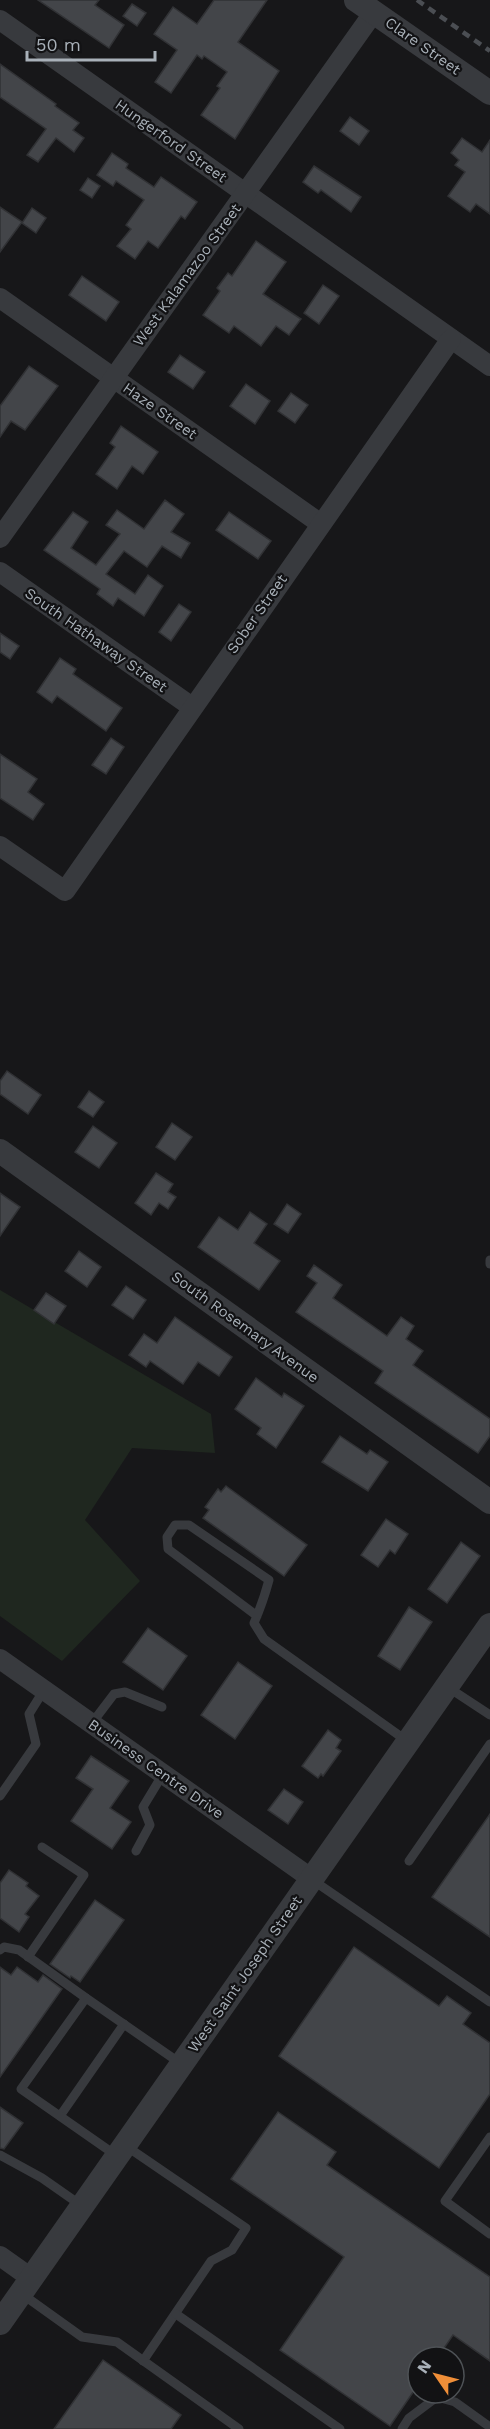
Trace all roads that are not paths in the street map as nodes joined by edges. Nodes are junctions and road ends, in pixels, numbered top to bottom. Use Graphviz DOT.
graph roads {
  1 [pos="365,6"];
  2 [pos="0,21"];
  3 [pos="490,93"];
  4 [pos="246,194"];
  5 [pos="0,298"];
  6 [pos="451,339"];
  7 [pos="490,366"];
  8 [pos="113,379"];
  9 [pos="321,524"];
  10 [pos="0,538"];
  11 [pos="0,572"];
  12 [pos="192,707"];
  13 [pos="0,846"];
  14 [pos="0,1151"];
  15 [pos="490,1502"];
  16 [pos="257,1616"];
  17 [pos="490,1625"];
  18 [pos="0,1659"];
  19 [pos="447,1686"];
  20 [pos="44,1690"];
  21 [pos="162,1707"];
  22 [pos="490,1715"];
  23 [pos="92,1723"];
  24 [pos="407,1741"];
  25 [pos="490,1744"];
  26 [pos="163,1773"];
  27 [pos="0,1796"];
  28 [pos="42,1847"];
  29 [pos="136,1851"];
  30 [pos="409,1861"];
  31 [pos="312,1879"];
  32 [pos="0,1950"];
  33 [pos="28,1957"];
  34 [pos="86,1998"];
  35 [pos="490,2002"];
  36 [pos="123,2024"];
  37 [pos="181,2065"];
  38 [pos="60,2116"];
  39 [pos="490,2137"];
  40 [pos="121,2150"];
  41 [pos="0,2155"];
  42 [pos="82,2206"];
  43 [pos="490,2234"];
  44 [pos="0,2256"];
  45 [pos="26,2286"];
  46 [pos="176,2314"];
  47 [pos="0,2323"];
  48 [pos="143,2361"];
  49 [pos="490,2427"];
  50 [pos="239,2429"];
  51 [pos="340,2429"];
  52 [pos="402,2429"];
  1 -- 3 [label="street, Clare Street"];
  1 -- 4 [label="street, West Kalamazoo Street"];
  2 -- 4 [label="street, Hungerford Street"];
  4 -- 6 [label="street, Hungerford Street"];
  4 -- 8 [label="street, West Kalamazoo Street"];
  5 -- 8 [label="street, Haze Street"];
  6 -- 7 [label="street, Hungerford Street"];
  6 -- 9 [label="street, Sober Street"];
  8 -- 9 [label="street, Haze Street"];
  8 -- 10 [label="street, West Kalamazoo Street"];
  9 -- 12 [label="street, Sober Street"];
  11 -- 12 [label="street, South Hathaway Street"];
  12 -- 13 [label="street, Sober Street"];
  14 -- 15 [label="street, South Rosemary Avenue"];
  16 -- 16 [label="lane"];
  16 -- 24 [label="lane"];
  17 -- 19 [label="street, West Saint Joseph Street"];
  18 -- 20 [label="street, Business Centre Drive"];
  19 -- 22 [label="lane"];
  19 -- 24 [label="street, West Saint Joseph Street"];
  20 -- 23 [label="street, Business Centre Drive"];
  20 -- 27 [label="lane"];
  21 -- 23 [label="lane"];
  23 -- 26 [label="street, Business Centre Drive"];
  24 -- 31 [label="street, West Saint Joseph Street"];
  25 -- 30 [label="lane"];
  26 -- 29 [label="lane"];
  26 -- 31 [label="street, Business Centre Drive"];
  28 -- 33 [label="lane"];
  31 -- 35 [label="lane"];
  31 -- 37 [label="street, West Saint Joseph Street"];
  32 -- 33 [label="lane"];
  33 -- 34 [label="lane"];
  34 -- 36 [label="lane"];
  34 -- 38 [label="lane"];
  36 -- 37 [label="lane"];
  36 -- 38 [label="lane"];
  37 -- 40 [label="street, West Saint Joseph Street"];
  38 -- 40 [label="lane"];
  39 -- 43 [label="lane"];
  40 -- 42 [label="street, West Saint Joseph Street"];
  40 -- 46 [label="lane"];
  41 -- 42 [label="lane"];
  42 -- 45 [label="street, West Saint Joseph Street"];
  44 -- 45 [label="street"];
  45 -- 47 [label="street, West Saint Joseph Street"];
  45 -- 48 [label="lane"];
  46 -- 48 [label="lane"];
  46 -- 51 [label="lane"];
  48 -- 50 [label="lane"];
  49 -- 52 [label="lane"];
}
